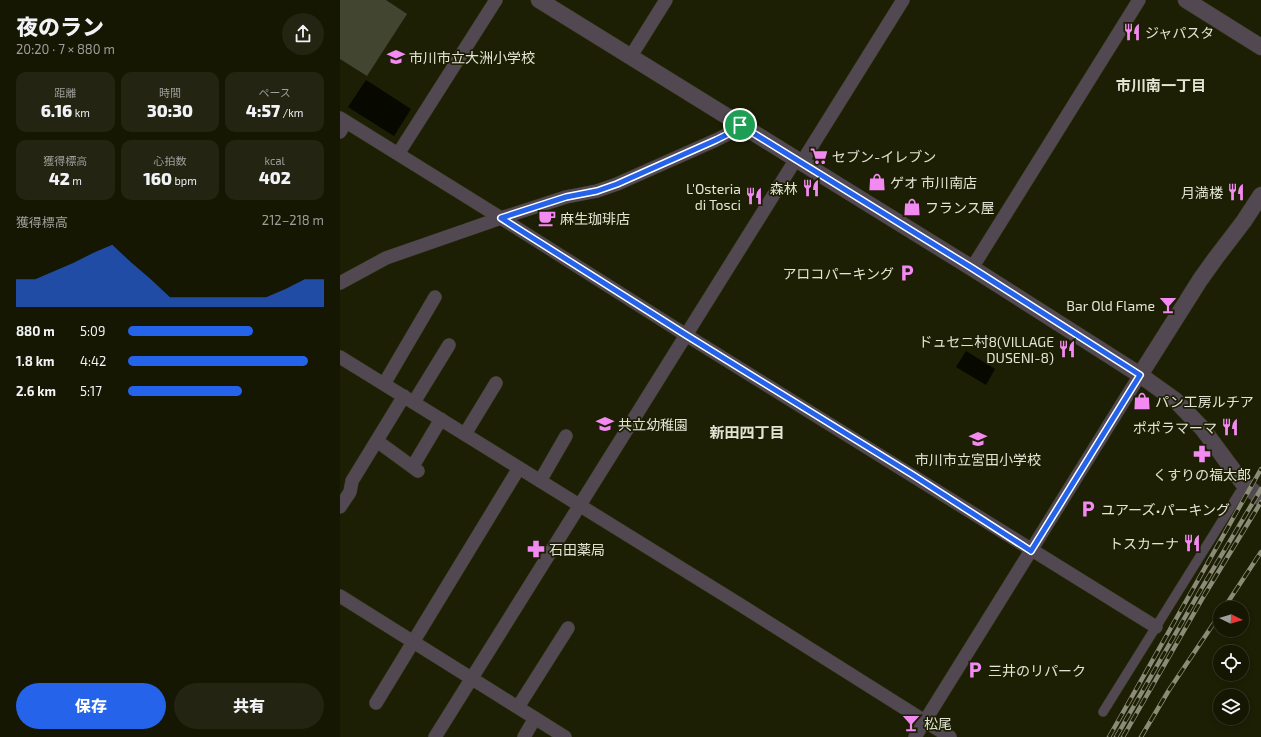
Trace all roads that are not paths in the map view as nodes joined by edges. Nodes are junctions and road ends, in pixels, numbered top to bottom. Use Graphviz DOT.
graph roads {
  1 [pos="496,0"];
  2 [pos="540,0"];
  3 [pos="666,0"];
  4 [pos="903,0"];
  5 [pos="1139,0"];
  6 [pos="1186,0"];
  7 [pos="1261,47"];
  8 [pos="631,56"];
  9 [pos="342,124"];
  10 [pos="740,125"];
  11 [pos="398,154"];
  12 [pos="799,161"];
  13 [pos="1261,195"];
  14 [pos="501,218"];
  15 [pos="972,268"];
  16 [pos="340,283"];
  17 [pos="435,298"];
  18 [pos="686,335"];
  19 [pos="449,345"];
  20 [pos="340,357"];
  21 [pos="1140,375"];
  22 [pos="496,383"];
  23 [pos="384,384"];
  24 [pos="409,399"];
  25 [pos="441,419"];
  26 [pos="465,434"];
  27 [pos="566,436"];
  28 [pos="376,441"];
  29 [pos="519,468"];
  30 [pos="540,481"];
  31 [pos="1240,492"];
  32 [pos="1261,498"];
  33 [pos="579,506"];
  34 [pos="340,507"];
  35 [pos="1031,551"];
  36 [pos="340,596"];
  37 [pos="1156,627"];
  38 [pos="568,628"];
  39 [pos="414,642"];
  40 [pos="472,679"];
  41 [pos="376,703"];
  42 [pos="518,708"];
  43 [pos="1103,712"];
  44 [pos="535,718"];
  45 [pos="925,721"];
  46 [pos="435,737"];
  47 [pos="524,737"];
  48 [pos="565,737"];
  49 [pos="916,737"];
  50 [pos="950,737"];
  1 -- 11 [label="street"];
  2 -- 8 [label="street"];
  3 -- 8 [label="street"];
  4 -- 12 [label="street"];
  5 -- 15 [label="street"];
  6 -- 7 [label="street"];
  8 -- 10 [label="street"];
  9 -- 11 [label="street"];
  10 -- 12 [label="street"];
  10 -- 14 [label="street"];
  11 -- 14 [label="street"];
  12 -- 15 [label="street"];
  12 -- 18 [label="street"];
  13 -- 21 [label="street"];
  14 -- 16 [label="street"];
  14 -- 18 [label="street"];
  15 -- 21 [label="street"];
  17 -- 23 [label="street"];
  18 -- 33 [label="street"];
  18 -- 35 [label="street"];
  19 -- 24 [label="street"];
  20 -- 23 [label="street"];
  21 -- 32 [label="street"];
  21 -- 35 [label="street"];
  22 -- 26 [label="street"];
  23 -- 24 [label="street"];
  24 -- 25 [label="street"];
  24 -- 28 [label="street"];
  25 -- 26 [label="street"];
  25 -- 28 [label="street"];
  26 -- 29 [label="street"];
  27 -- 30 [label="street"];
  28 -- 34 [label="street"];
  29 -- 30 [label="street"];
  29 -- 39 [label="street"];
  30 -- 33 [label="street"];
  31 -- 37 [label="street"];
  33 -- 40 [label="street"];
  33 -- 45 [label="street"];
  35 -- 37 [label="street"];
  35 -- 45 [label="street"];
  36 -- 39 [label="street"];
  37 -- 43 [label="street"];
  38 -- 42 [label="street"];
  39 -- 40 [label="street"];
  39 -- 41 [label="street"];
  40 -- 42 [label="street"];
  40 -- 46 [label="street"];
  42 -- 44 [label="street"];
  44 -- 47 [label="street"];
  44 -- 48 [label="street"];
  45 -- 49 [label="street"];
  45 -- 50 [label="street"];
}
